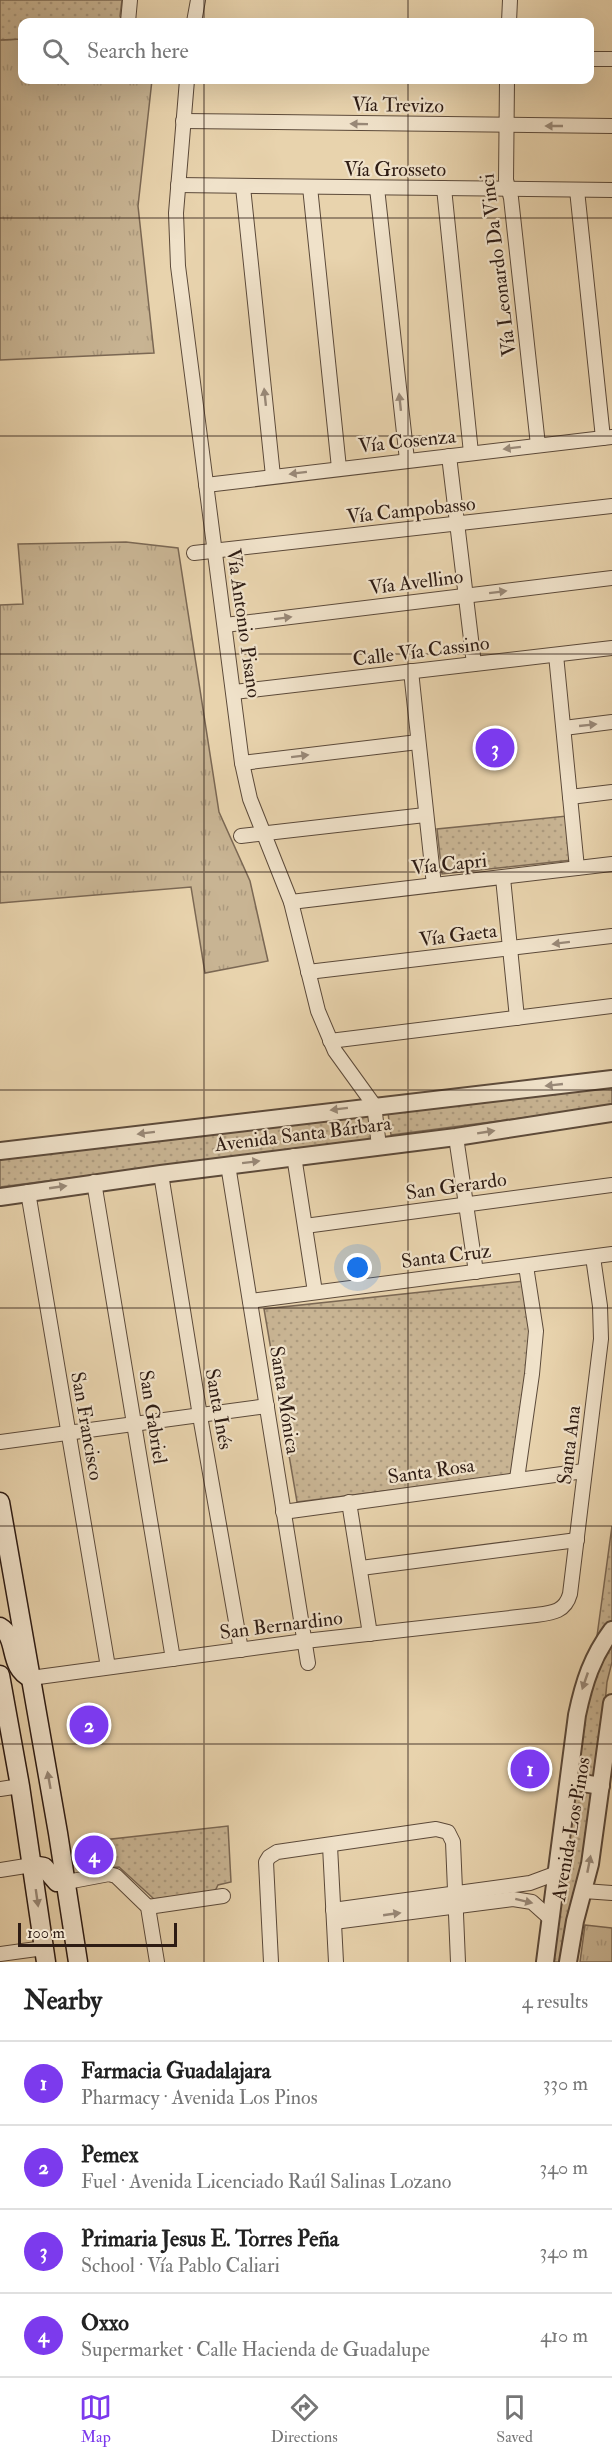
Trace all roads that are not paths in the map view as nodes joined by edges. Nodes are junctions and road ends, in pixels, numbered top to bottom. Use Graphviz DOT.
graph roads {
  1 [pos="130,0"];
  2 [pos="198,0"];
  3 [pos="510,0"];
  4 [pos="128,18"];
  5 [pos="195,18"];
  6 [pos="509,18"];
  7 [pos="594,59"];
  8 [pos="612,59"];
  9 [pos="187,84"];
  10 [pos="507,84"];
  11 [pos="183,121"];
  12 [pos="506,126"];
  13 [pos="612,126"];
  14 [pos="178,185"];
  15 [pos="243,187"];
  16 [pos="310,187"];
  17 [pos="377,188"];
  18 [pos="444,188"];
  19 [pos="508,189"];
  20 [pos="577,190"];
  21 [pos="612,190"];
  22 [pos="607,437"];
  23 [pos="538,445"];
  24 [pos="471,453"];
  25 [pos="450,456"];
  26 [pos="407,460"];
  27 [pos="339,468"];
  28 [pos="273,476"];
  29 [pos="206,485"];
  30 [pos="612,506"];
  31 [pos="457,524"];
  32 [pos="214,551"];
  33 [pos="194,553"];
  34 [pos="612,578"];
  35 [pos="466,595"];
  36 [pos="225,625"];
  37 [pos="612,648"];
  38 [pos="556,655"];
  39 [pos="474,664"];
  40 [pos="411,671"];
  41 [pos="234,692"];
  42 [pos="612,722"];
  43 [pos="564,728"];
  44 [pos="418,742"];
  45 [pos="242,763"];
  46 [pos="612,792"];
  47 [pos="570,798"];
  48 [pos="425,815"];
  49 [pos="265,833"];
  50 [pos="241,836"];
  51 [pos="612,864"];
  52 [pos="577,868"];
  53 [pos="503,878"];
  54 [pos="434,885"];
  55 [pos="291,902"];
  56 [pos="612,936"];
  57 [pos="509,949"];
  58 [pos="308,972"];
  59 [pos="612,1006"];
  60 [pos="517,1018"];
  61 [pos="330,1041"];
  62 [pos="612,1079"];
  63 [pos="374,1105"];
  64 [pos="612,1113"];
  65 [pos="456,1137"];
  66 [pos="380,1146"];
  67 [pos="0,1151"];
  68 [pos="294,1156"];
  69 [pos="228,1165"];
  70 [pos="161,1174"];
  71 [pos="94,1182"];
  72 [pos="612,1185"];
  73 [pos="28,1192"];
  74 [pos="0,1197"];
  75 [pos="466,1205"];
  76 [pos="305,1227"];
  77 [pos="612,1254"];
  78 [pos="593,1257"];
  79 [pos="526,1266"];
  80 [pos="476,1272"];
  81 [pos="315,1292"];
  82 [pos="250,1301"];
  83 [pos="267,1406"];
  84 [pos="200,1416"];
  85 [pos="135,1424"];
  86 [pos="68,1433"];
  87 [pos="0,1442"];
  88 [pos="584,1471"];
  89 [pos="518,1479"];
  90 [pos="0,1502"];
  91 [pos="350,1502"];
  92 [pos="283,1512"];
  93 [pos="577,1540"];
  94 [pos="361,1568"];
  95 [pos="536,1615"];
  96 [pos="0,1627"];
  97 [pos="612,1630"];
  98 [pos="370,1634"];
  99 [pos="305,1641"];
  100 [pos="241,1650"];
  101 [pos="172,1659"];
  102 [pos="308,1663"];
  103 [pos="108,1667"];
  104 [pos="0,1675"];
  105 [pos="31,1678"];
  106 [pos="2,1703"];
  107 [pos="612,1703"];
  108 [pos="606,1774"];
  109 [pos="570,1781"];
  110 [pos="20,1786"];
  111 [pos="0,1789"];
  112 [pos="56,1824"];
  113 [pos="330,1846"];
  114 [pos="32,1865"];
  115 [pos="0,1870"];
  116 [pos="557,1873"];
  117 [pos="67,1882"];
  118 [pos="584,1891"];
  119 [pos="612,1893"];
  120 [pos="224,1896"];
  121 [pos="456,1899"];
  122 [pos="148,1907"];
  123 [pos="334,1916"];
  124 [pos="551,1919"];
  125 [pos="0,1954"];
  126 [pos="45,1955"];
  127 [pos="78,1962"];
  128 [pos="157,1962"];
  129 [pos="271,1962"];
  130 [pos="336,1962"];
  131 [pos="458,1962"];
  132 [pos="545,1962"];
  133 [pos="568,1962"];
  1 -- 4 [label="street"];
  2 -- 5 [label="street"];
  3 -- 6 [label="street"];
  7 -- 8 [label="street"];
  9 -- 11 [label="street, Vía Antonio Pisano"];
  10 -- 12 [label="street, Vía Leonardo Da Vinci"];
  12 -- 11 [label="street, Vía Trevizo, one-way"];
  11 -- 14 [label="street, Vía Antonio Pisano"];
  13 -- 12 [label="street, Vía Trevizo, one-way"];
  12 -- 19 [label="street, Vía Leonardo Da Vinci"];
  14 -- 15 [label="street, Vía Grosseto"];
  14 -- 29 [label="street, Vía Antonio Pisano"];
  15 -- 16 [label="street, Vía Grosseto"];
  28 -- 15 [label="street, one-way"];
  16 -- 17 [label="street, Vía Grosseto"];
  16 -- 27 [label="street"];
  17 -- 18 [label="street, Vía Grosseto"];
  26 -- 17 [label="street, one-way"];
  18 -- 19 [label="street, Vía Grosseto"];
  18 -- 24 [label="street"];
  19 -- 20 [label="street, Vía Grosseto"];
  19 -- 23 [label="street, Vía Leonardo Da Vinci"];
  20 -- 21 [label="street, Vía Grosseto"];
  20 -- 22 [label="street"];
  22 -- 23 [label="street, Vía Cosenza"];
  23 -- 24 [label="street, Vía Cosenza, one-way"];
  24 -- 25 [label="street, Vía Cosenza"];
  25 -- 26 [label="street, Vía Cosenza"];
  25 -- 31 [label="street"];
  26 -- 27 [label="street, Vía Cosenza"];
  27 -- 28 [label="street, Vía Cosenza, one-way"];
  28 -- 29 [label="street, Vía Cosenza"];
  29 -- 32 [label="street, Vía Antonio Pisano"];
  30 -- 31 [label="street, Vía Campobasso"];
  31 -- 32 [label="street, Vía Campobasso"];
  31 -- 35 [label="street"];
  32 -- 33 [label="street, Vía Campobasso"];
  32 -- 36 [label="street, Vía Antonio Pisano"];
  35 -- 34 [label="street, Vía Avellino, one-way"];
  36 -- 35 [label="street, Vía Avellino, one-way"];
  35 -- 39 [label="street"];
  36 -- 41 [label="street, Vía Antonio Pisano"];
  37 -- 38 [label="street, Calle Vía Cassino"];
  38 -- 39 [label="street, Calle Vía Cassino"];
  38 -- 43 [label="street"];
  39 -- 40 [label="street, Calle Vía Cassino"];
  40 -- 41 [label="street, Calle Vía Cassino"];
  40 -- 44 [label="street"];
  41 -- 45 [label="street, Vía Antonio Pisano"];
  43 -- 42 [label="street, one-way"];
  43 -- 47 [label="street"];
  45 -- 44 [label="street, one-way"];
  44 -- 48 [label="street"];
  45 -- 49 [label="street, Vía Antonio Pisano"];
  46 -- 47 [label="street"];
  47 -- 52 [label="street"];
  48 -- 49 [label="street"];
  48 -- 54 [label="street"];
  49 -- 50 [label="street"];
  49 -- 55 [label="street, Vía Antonio Pisano"];
  51 -- 52 [label="street, Vía Capri"];
  52 -- 53 [label="street, Vía Capri"];
  53 -- 54 [label="street, Vía Capri"];
  53 -- 57 [label="street"];
  54 -- 55 [label="street, Vía Capri"];
  55 -- 58 [label="street, Vía Antonio Pisano"];
  56 -- 57 [label="street, Vía Gaeta, one-way"];
  57 -- 58 [label="street, Vía Gaeta"];
  57 -- 60 [label="street"];
  58 -- 61 [label="street, Vía Antonio Pisano"];
  59 -- 60 [label="street"];
  60 -- 61 [label="street"];
  61 -- 63 [label="street, Vía Antonio Pisano"];
  62 -- 63 [label="street, Avenida Santa Bárbara, one-way"];
  63 -- 66 [label="street, Vía Antonio Pisano"];
  63 -- 67 [label="street, Avenida Santa Bárbara, one-way"];
  65 -- 64 [label="street, Avenida Santa Bárbara, one-way"];
  65 -- 66 [label="street, Avenida Santa Bárbara"];
  65 -- 75 [label="street"];
  66 -- 68 [label="street, Avenida Santa Bárbara"];
  69 -- 68 [label="street, Avenida Santa Bárbara, one-way"];
  68 -- 76 [label="street"];
  69 -- 70 [label="street, Avenida Santa Bárbara"];
  69 -- 82 [label="street, Santa Mónica"];
  70 -- 71 [label="street, Avenida Santa Bárbara"];
  70 -- 84 [label="street, Santa Inés"];
  73 -- 71 [label="street, Avenida Santa Bárbara, one-way"];
  71 -- 85 [label="street, San Gabriel"];
  72 -- 75 [label="street, San Gerardo"];
  73 -- 74 [label="street, Avenida Santa Bárbara"];
  73 -- 86 [label="street, San Francisco"];
  75 -- 76 [label="street, San Gerardo"];
  75 -- 80 [label="street"];
  76 -- 81 [label="street"];
  77 -- 78 [label="street, Santa Cruz"];
  78 -- 79 [label="street, Santa Cruz"];
  78 -- 88 [label="street, Santa Ana"];
  79 -- 80 [label="street, Santa Cruz"];
  79 -- 89 [label="street"];
  80 -- 81 [label="street, Santa Cruz"];
  81 -- 82 [label="street, Santa Cruz"];
  82 -- 83 [label="street, Santa Mónica"];
  83 -- 84 [label="street"];
  83 -- 92 [label="street, Santa Mónica"];
  84 -- 85 [label="street"];
  84 -- 100 [label="street, Santa Inés"];
  85 -- 86 [label="street"];
  85 -- 101 [label="street, San Gabriel"];
  86 -- 87 [label="street"];
  86 -- 103 [label="street, San Francisco"];
  88 -- 89 [label="street, Santa Rosa"];
  88 -- 93 [label="street, Santa Ana"];
  89 -- 91 [label="street, Santa Rosa"];
  90 -- 105 [label="main road"];
  91 -- 92 [label="street, Santa Rosa"];
  91 -- 94 [label="street"];
  92 -- 99 [label="street, Santa Mónica"];
  93 -- 94 [label="street"];
  93 -- 95 [label="street, Santa Ana"];
  94 -- 98 [label="street"];
  95 -- 98 [label="street, San Bernardino"];
  96 -- 105 [label="main road"];
  97 -- 109 [label="street, Avenida Los Pinos, one-way"];
  98 -- 99 [label="street, San Bernardino"];
  99 -- 100 [label="street, San Bernardino"];
  99 -- 102 [label="street, Santa Mónica"];
  100 -- 101 [label="street, San Bernardino"];
  101 -- 103 [label="street, San Bernardino"];
  103 -- 105 [label="street, San Bernardino"];
  104 -- 106 [label="main road"];
  112 -- 105 [label="main road, one-way"];
  106 -- 110 [label="main road"];
  107 -- 108 [label="street, Avenida Los Pinos"];
  108 -- 109 [label="street"];
  118 -- 108 [label="street, Avenida Los Pinos, one-way"];
  109 -- 116 [label="street, Avenida Los Pinos"];
  110 -- 111 [label="street"];
  110 -- 112 [label="main road"];
  110 -- 114 [label="main road"];
  112 -- 117 [label="main road"];
  113 -- 121 [label="street"];
  113 -- 123 [label="street"];
  113 -- 129 [label="street"];
  114 -- 115 [label="street"];
  114 -- 117 [label="main road"];
  114 -- 126 [label="main road, one-way"];
  116 -- 121 [label="street"];
  116 -- 124 [label="street, Avenida Los Pinos"];
  117 -- 122 [label="street"];
  117 -- 127 [label="main road"];
  118 -- 119 [label="street"];
  118 -- 133 [label="street, Avenida Los Pinos"];
  120 -- 122 [label="street"];
  121 -- 123 [label="street"];
  121 -- 124 [label="street, one-way"];
  121 -- 131 [label="street"];
  122 -- 128 [label="street"];
  123 -- 130 [label="street"];
  124 -- 132 [label="street, Avenida Los Pinos"];
  125 -- 126 [label="street"];
}
